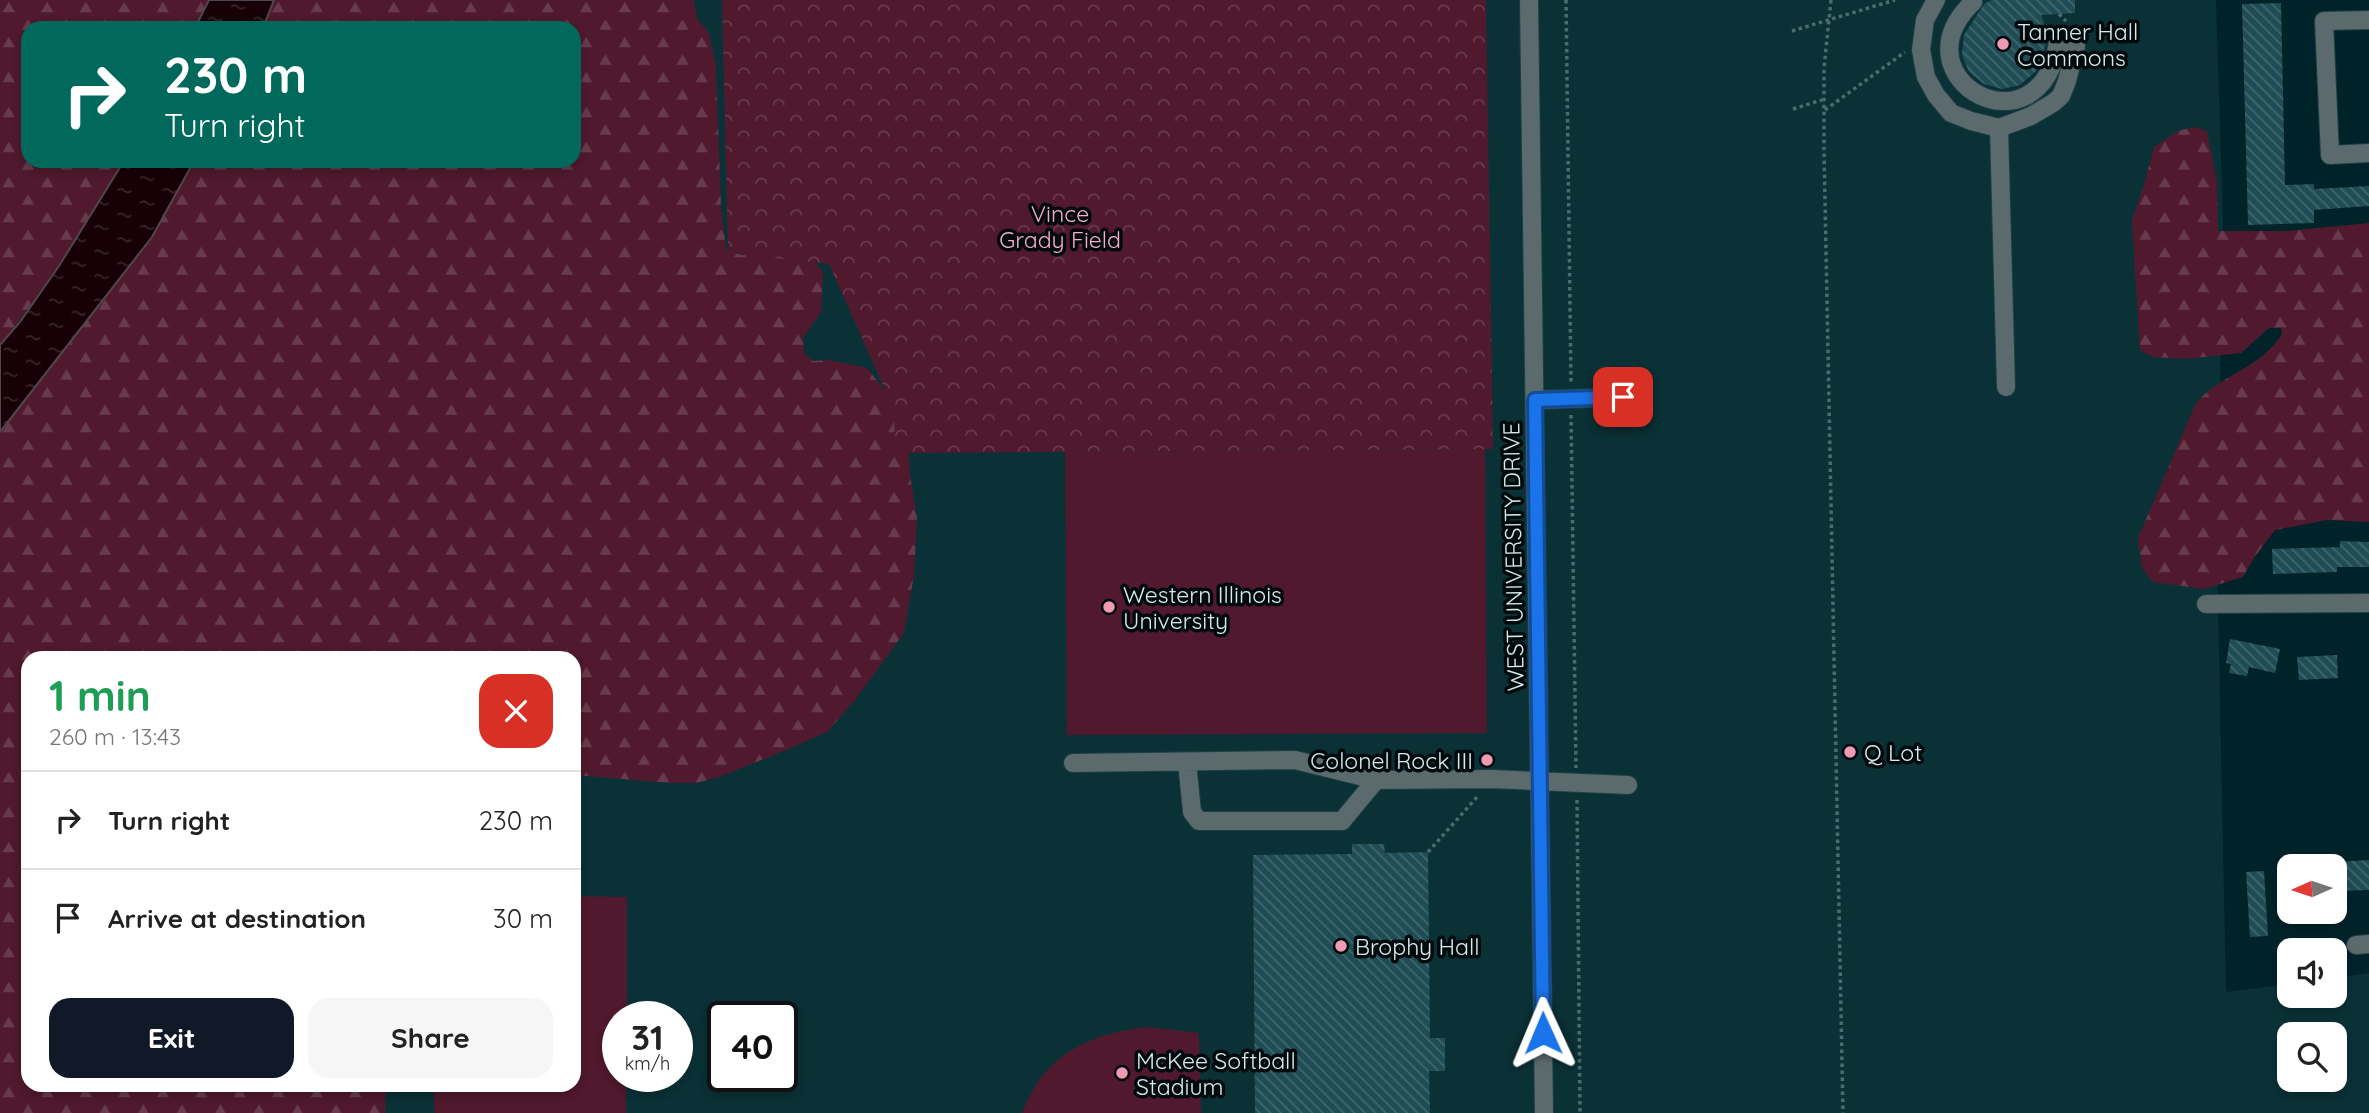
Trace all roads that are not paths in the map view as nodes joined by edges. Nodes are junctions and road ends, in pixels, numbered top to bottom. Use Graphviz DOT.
graph roads {
  1 [pos="1529,0"];
  2 [pos="1936,0"];
  3 [pos="1972,0"];
  4 [pos="2369,20"];
  5 [pos="1999,128"];
  6 [pos="2369,153"];
  7 [pos="2006,387"];
  8 [pos="1623,397"];
  9 [pos="1535,400"];
  10 [pos="2369,603"];
  11 [pos="2206,604"];
  12 [pos="1187,762"];
  13 [pos="1073,763"];
  14 [pos="1376,780"];
  15 [pos="1541,782"];
  16 [pos="1628,785"];
  17 [pos="1545,1113"];
  1 -- 9 [label="street, WEST UNIVERSITY DRIVE"];
  2 -- 5 [label="street"];
  3 -- 5 [label="street"];
  4 -- 6 [label="street"];
  5 -- 7 [label="street"];
  8 -- 9 [label="street"];
  9 -- 15 [label="street, WEST UNIVERSITY DRIVE"];
  10 -- 11 [label="street"];
  12 -- 13 [label="street"];
  12 -- 14 [label="street"];
  12 -- 14 [label="street"];
  14 -- 15 [label="street"];
  15 -- 16 [label="street"];
  15 -- 17 [label="street, WEST UNIVERSITY DRIVE"];
}
